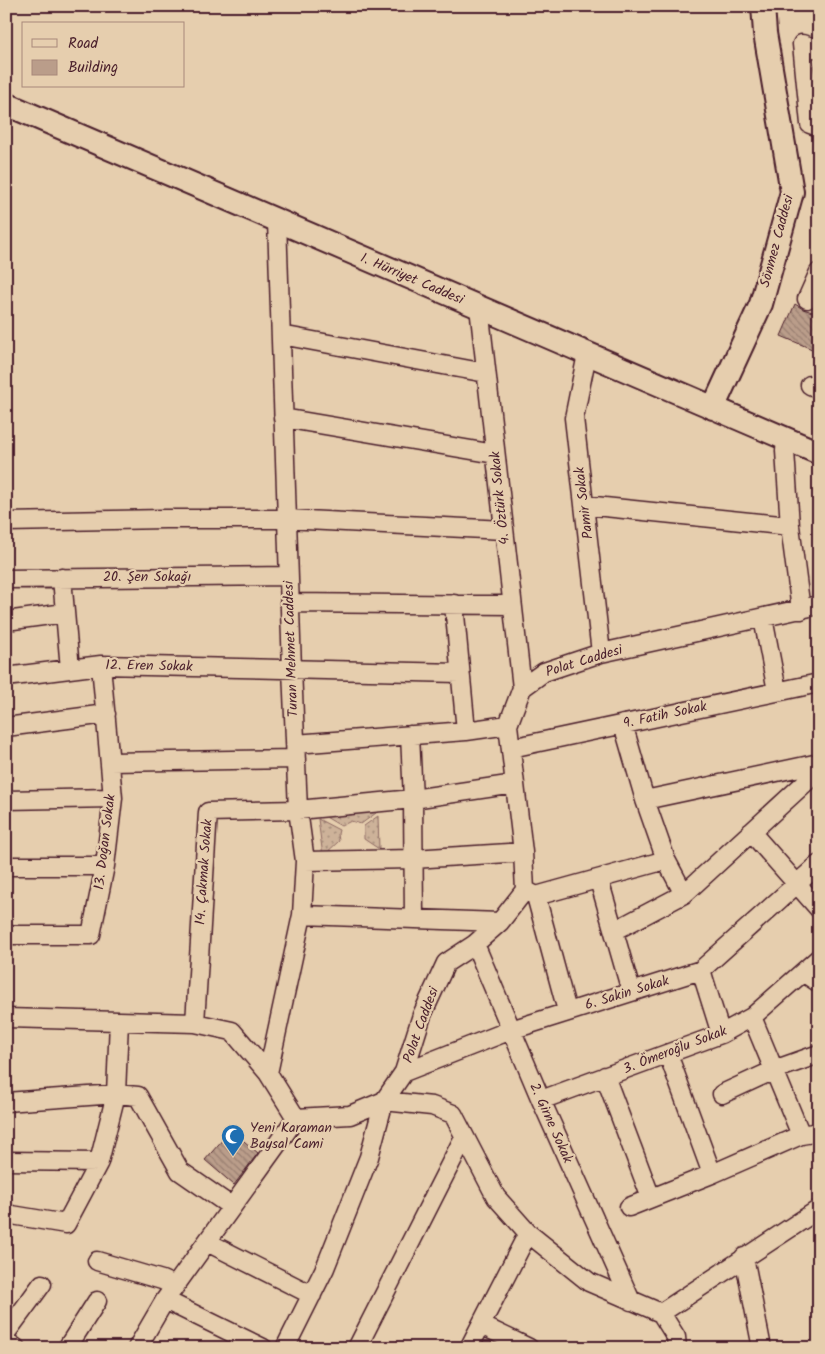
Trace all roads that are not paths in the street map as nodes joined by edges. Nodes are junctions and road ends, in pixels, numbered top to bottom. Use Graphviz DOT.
graph roads {
  1 [pos="763,6"];
  2 [pos="819,49"];
  3 [pos="6,104"];
  4 [pos="819,127"];
  5 [pos="278,220"];
  6 [pos="819,272"];
  7 [pos="807,300"];
  8 [pos="479,307"];
  9 [pos="281,335"];
  10 [pos="588,354"];
  11 [pos="486,373"];
  12 [pos="713,408"];
  13 [pos="283,418"];
  14 [pos="786,439"];
  15 [pos="819,453"];
  16 [pos="495,454"];
  17 [pos="585,505"];
  18 [pos="286,520"];
  19 [pos="6,522"];
  20 [pos="790,526"];
  21 [pos="504,530"];
  22 [pos="288,576"];
  23 [pos="62,578"];
  24 [pos="6,579"];
  25 [pos="289,603"];
  26 [pos="454,604"];
  27 [pos="512,605"];
  28 [pos="819,606"];
  29 [pos="801,610"];
  30 [pos="65,613"];
  31 [pos="763,618"];
  32 [pos="6,621"];
  33 [pos="601,653"];
  34 [pos="101,665"];
  35 [pos="70,669"];
  36 [pos="292,669"];
  37 [pos="459,673"];
  38 [pos="6,677"];
  39 [pos="819,682"];
  40 [pos="522,688"];
  41 [pos="777,691"];
  42 [pos="106,714"];
  43 [pos="508,724"];
  44 [pos="623,724"];
  45 [pos="6,727"];
  46 [pos="466,731"];
  47 [pos="410,735"];
  48 [pos="511,748"];
  49 [pos="296,752"];
  50 [pos="110,762"];
  51 [pos="819,764"];
  52 [pos="819,770"];
  53 [pos="515,784"];
  54 [pos="113,798"];
  55 [pos="413,799"];
  56 [pos="6,800"];
  57 [pos="645,800"];
  58 [pos="298,810"];
  59 [pos="751,832"];
  60 [pos="523,852"];
  61 [pos="413,859"];
  62 [pos="305,860"];
  63 [pos="666,860"];
  64 [pos="819,864"];
  65 [pos="6,866"];
  66 [pos="105,866"];
  67 [pos="599,880"];
  68 [pos="797,884"];
  69 [pos="531,893"];
  70 [pos="684,894"];
  71 [pos="819,909"];
  72 [pos="302,915"];
  73 [pos="414,919"];
  74 [pos="500,922"];
  75 [pos="614,931"];
  76 [pos="6,935"];
  77 [pos="475,944"];
  78 [pos="819,958"];
  79 [pos="701,970"];
  80 [pos="803,972"];
  81 [pos="819,983"];
  82 [pos="631,991"];
  83 [pos="567,1011"];
  84 [pos="752,1017"];
  85 [pos="6,1018"];
  86 [pos="120,1021"];
  87 [pos="195,1022"];
  88 [pos="511,1030"];
  89 [pos="721,1034"];
  90 [pos="668,1054"];
  91 [pos="819,1054"];
  92 [pos="774,1070"];
  93 [pos="404,1072"];
  94 [pos="268,1074"];
  95 [pos="605,1076"];
  96 [pos="116,1094"];
  97 [pos="722,1094"];
  98 [pos="541,1100"];
  99 [pos="384,1101"];
  100 [pos="6,1102"];
  101 [pos="296,1118"];
  102 [pos="810,1134"];
  103 [pos="464,1137"];
  104 [pos="6,1161"];
  105 [pos="99,1162"];
  106 [pos="712,1174"];
  107 [pos="651,1198"];
  108 [pos="232,1207"];
  109 [pos="629,1207"];
  110 [pos="819,1209"];
  111 [pos="6,1214"];
  112 [pos="528,1233"];
  113 [pos="207,1242"];
  114 [pos="744,1257"];
  115 [pos="97,1260"];
  116 [pos="42,1284"];
  117 [pos="170,1293"];
  118 [pos="312,1295"];
  119 [pos="97,1300"];
  120 [pos="631,1301"];
  121 [pos="661,1313"];
  122 [pos="481,1325"];
  123 [pos="6,1333"];
  124 [pos="6,1341"];
  125 [pos="16,1348"];
  126 [pos="67,1348"];
  127 [pos="138,1348"];
  128 [pos="263,1348"];
  129 [pos="285,1348"];
  130 [pos="357,1348"];
  131 [pos="469,1348"];
  132 [pos="529,1348"];
  133 [pos="677,1348"];
  134 [pos="762,1348"];
  1 -- 12 [label="main road, Sönmez Caddesi"];
  2 -- 4 [label="street"];
  3 -- 5 [label="main road, 1. Hürriyet Caddesi"];
  5 -- 8 [label="main road, 1. Hürriyet Caddesi"];
  5 -- 9 [label="street, Turan Mehmet Caddesi"];
  6 -- 7 [label="street"];
  8 -- 10 [label="main road, 1. Hürriyet Caddesi"];
  8 -- 11 [label="street, 4. Öztürk Sokak"];
  9 -- 11 [label="street"];
  9 -- 13 [label="street, Turan Mehmet Caddesi"];
  10 -- 12 [label="main road, 1. Hürriyet Caddesi"];
  10 -- 17 [label="street, Pamir Sokak"];
  11 -- 16 [label="street, 4. Öztürk Sokak"];
  12 -- 14 [label="main road, 1. Hürriyet Caddesi"];
  13 -- 16 [label="street"];
  13 -- 18 [label="street, Turan Mehmet Caddesi"];
  14 -- 15 [label="main road, 1. Hürriyet Caddesi"];
  14 -- 20 [label="street"];
  16 -- 21 [label="street, 4. Öztürk Sokak"];
  17 -- 20 [label="street"];
  17 -- 33 [label="street, Pamir Sokak"];
  18 -- 19 [label="street"];
  18 -- 21 [label="street"];
  18 -- 22 [label="street, Turan Mehmet Caddesi"];
  20 -- 29 [label="street"];
  21 -- 27 [label="street, 4. Öztürk Sokak"];
  22 -- 23 [label="street, 20. Şen Sokağı"];
  22 -- 25 [label="street, Turan Mehmet Caddesi"];
  23 -- 24 [label="street, 20. Şen Sokağı"];
  23 -- 30 [label="street"];
  25 -- 26 [label="street"];
  25 -- 36 [label="street, Turan Mehmet Caddesi"];
  26 -- 27 [label="street"];
  26 -- 37 [label="street"];
  27 -- 40 [label="street, 4. Öztürk Sokak"];
  28 -- 29 [label="street, Polat Caddesi"];
  29 -- 31 [label="street, Polat Caddesi"];
  30 -- 32 [label="street"];
  30 -- 35 [label="street"];
  31 -- 33 [label="street, Polat Caddesi"];
  31 -- 41 [label="street"];
  33 -- 40 [label="street, Polat Caddesi"];
  34 -- 35 [label="street, 12. Eren Sokak"];
  34 -- 36 [label="street, 12. Eren Sokak"];
  34 -- 42 [label="street, 13. Doğan Sokak"];
  35 -- 38 [label="street, 12. Eren Sokak"];
  36 -- 37 [label="street, 12. Eren Sokak"];
  36 -- 49 [label="street, Turan Mehmet Caddesi"];
  37 -- 46 [label="street"];
  39 -- 41 [label="street, 9. Fatih Sokak"];
  40 -- 43 [label="street"];
  41 -- 44 [label="street, 9. Fatih Sokak"];
  42 -- 45 [label="street"];
  42 -- 50 [label="street, 13. Doğan Sokak"];
  43 -- 46 [label="street"];
  43 -- 48 [label="street"];
  44 -- 48 [label="street, 9. Fatih Sokak"];
  44 -- 57 [label="street"];
  46 -- 47 [label="street"];
  47 -- 49 [label="street"];
  47 -- 55 [label="street"];
  48 -- 53 [label="street"];
  49 -- 50 [label="street"];
  49 -- 58 [label="street, Turan Mehmet Caddesi"];
  50 -- 54 [label="street, 13. Doğan Sokak"];
  51 -- 57 [label="street"];
  52 -- 59 [label="street"];
  53 -- 55 [label="street"];
  53 -- 60 [label="street"];
  54 -- 56 [label="street"];
  54 -- 66 [label="street, 13. Doğan Sokak"];
  55 -- 58 [label="street"];
  55 -- 61 [label="street"];
  57 -- 63 [label="street"];
  58 -- 62 [label="street, Turan Mehmet Caddesi"];
  58 -- 87 [label="street, 14. Çakmak Sokak"];
  59 -- 68 [label="street"];
  59 -- 70 [label="street"];
  60 -- 61 [label="street"];
  60 -- 69 [label="street"];
  61 -- 62 [label="street"];
  61 -- 73 [label="street"];
  62 -- 72 [label="street, Turan Mehmet Caddesi"];
  63 -- 67 [label="street"];
  63 -- 70 [label="street"];
  64 -- 68 [label="street, 6. Sakin Sokak"];
  65 -- 66 [label="street"];
  66 -- 76 [label="street, 13. Doğan Sokak"];
  67 -- 69 [label="street"];
  67 -- 75 [label="street"];
  68 -- 71 [label="street"];
  68 -- 79 [label="street, 6. Sakin Sokak"];
  69 -- 74 [label="street, Polat Caddesi"];
  69 -- 83 [label="street"];
  70 -- 75 [label="street"];
  72 -- 73 [label="street"];
  72 -- 94 [label="street, Turan Mehmet Caddesi"];
  73 -- 74 [label="street"];
  74 -- 77 [label="street, Polat Caddesi"];
  75 -- 82 [label="street"];
  77 -- 88 [label="street, 2. Girne Sokak"];
  77 -- 93 [label="street, Polat Caddesi"];
  78 -- 80 [label="street, 3. Ömeroğlu Sokak"];
  79 -- 82 [label="street, 6. Sakin Sokak"];
  79 -- 89 [label="street"];
  80 -- 81 [label="street"];
  80 -- 84 [label="street, 3. Ömeroğlu Sokak"];
  82 -- 83 [label="street, 6. Sakin Sokak"];
  83 -- 88 [label="street, 6. Sakin Sokak"];
  84 -- 89 [label="street, 3. Ömeroğlu Sokak"];
  84 -- 92 [label="street"];
  85 -- 86 [label="street"];
  86 -- 87 [label="street"];
  86 -- 96 [label="street"];
  87 -- 94 [label="street"];
  88 -- 93 [label="street, 6. Sakin Sokak"];
  88 -- 98 [label="street, 2. Girne Sokak"];
  89 -- 90 [label="street, 3. Ömeroğlu Sokak"];
  90 -- 95 [label="street, 3. Ömeroğlu Sokak"];
  90 -- 106 [label="street"];
  91 -- 92 [label="street"];
  92 -- 97 [label="street"];
  92 -- 102 [label="street"];
  93 -- 99 [label="street, Polat Caddesi"];
  94 -- 101 [label="street"];
  95 -- 98 [label="street, 3. Ömeroğlu Sokak"];
  95 -- 107 [label="street"];
  96 -- 100 [label="street"];
  96 -- 105 [label="street"];
  96 -- 108 [label="street"];
  98 -- 120 [label="street, 2. Girne Sokak"];
  99 -- 101 [label="street"];
  99 -- 103 [label="street"];
  99 -- 118 [label="street"];
  101 -- 108 [label="street"];
  102 -- 106 [label="street"];
  103 -- 112 [label="street"];
  103 -- 130 [label="street"];
  104 -- 105 [label="street"];
  105 -- 111 [label="street"];
  106 -- 107 [label="street"];
  107 -- 109 [label="street"];
  108 -- 113 [label="street"];
  110 -- 114 [label="street"];
  112 -- 120 [label="street"];
  112 -- 122 [label="street"];
  113 -- 117 [label="street"];
  113 -- 118 [label="street"];
  114 -- 121 [label="street"];
  114 -- 134 [label="street"];
  115 -- 117 [label="street"];
  116 -- 123 [label="street"];
  117 -- 127 [label="street"];
  117 -- 128 [label="street"];
  118 -- 129 [label="street"];
  119 -- 126 [label="street"];
  120 -- 121 [label="street"];
  121 -- 133 [label="street"];
  122 -- 131 [label="street"];
  122 -- 132 [label="street"];
  124 -- 125 [label="street"];
}
